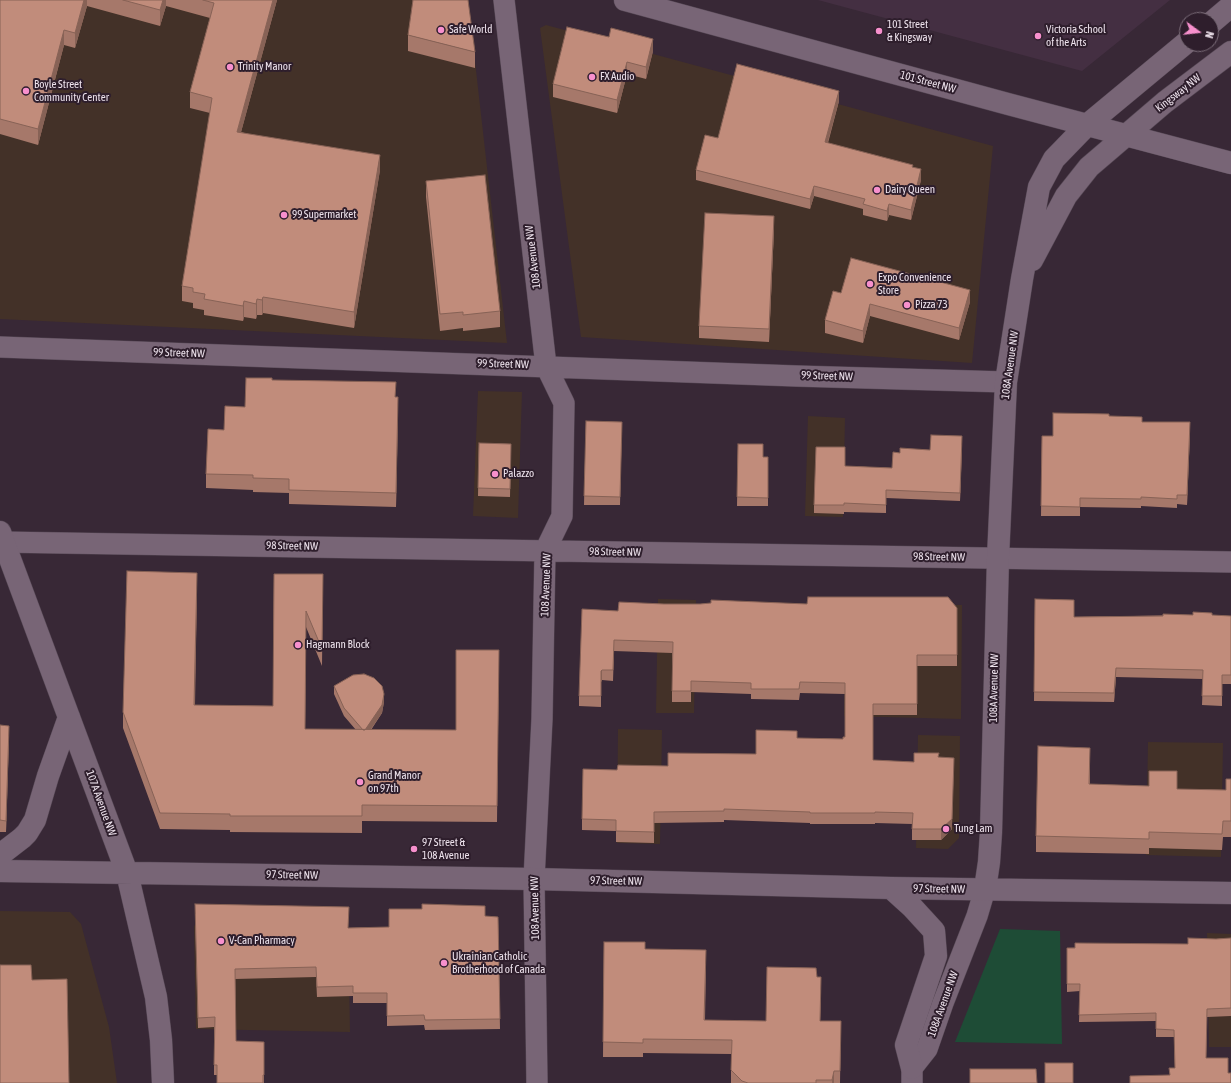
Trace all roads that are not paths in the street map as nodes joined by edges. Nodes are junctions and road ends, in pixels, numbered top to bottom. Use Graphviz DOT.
graph roads {
  1 [pos="504,0"];
  2 [pos="625,0"];
  3 [pos="1231,6"];
  4 [pos="1219,16"];
  5 [pos="1179,49"];
  6 [pos="1231,52"];
  7 [pos="1087,125"];
  8 [pos="1126,135"];
  9 [pos="1231,163"];
  10 [pos="1022,279"];
  11 [pos="0,346"];
  12 [pos="546,366"];
  13 [pos="1006,382"];
  14 [pos="1,538"];
  15 [pos="545,552"];
  16 [pos="998,558"];
  17 [pos="1231,562"];
  18 [pos="69,717"];
  19 [pos="0,855"];
  20 [pos="0,871"];
  21 [pos="127,873"];
  22 [pos="534,879"];
  23 [pos="891,888"];
  24 [pos="984,889"];
  25 [pos="1231,893"];
  26 [pos="912,1075"];
  27 [pos="163,1083"];
  28 [pos="537,1083"];
  1 -- 12 [label="street, 108 Avenue NW"];
  2 -- 7 [label="main road, 101 Street NW"];
  3 -- 4 [label="main road"];
  5 -- 7 [label="main road"];
  6 -- 8 [label="main road, Kingsway NW"];
  7 -- 8 [label="main road, 101 Street NW"];
  7 -- 10 [label="main road, 108A Avenue NW"];
  8 -- 9 [label="main road, 101 Street NW"];
  8 -- 10 [label="main road, 108A Avenue NW"];
  10 -- 13 [label="main road, 108A Avenue NW"];
  11 -- 12 [label="street, 99 Street NW"];
  12 -- 13 [label="street, 99 Street NW"];
  12 -- 15 [label="street, 108 Avenue NW"];
  13 -- 16 [label="main road, 108A Avenue NW"];
  14 -- 15 [label="street, 98 Street NW"];
  14 -- 18 [label="main road, 107A Avenue NW"];
  15 -- 16 [label="street, 98 Street NW"];
  15 -- 22 [label="street, 108 Avenue NW"];
  16 -- 17 [label="street, 98 Street NW"];
  16 -- 24 [label="main road, 108A Avenue NW"];
  18 -- 19 [label="main road"];
  18 -- 21 [label="main road, 107A Avenue NW"];
  20 -- 21 [label="main road, 97 Street NW"];
  21 -- 22 [label="main road, 97 Street NW"];
  21 -- 27 [label="main road, 107A Avenue NW"];
  22 -- 23 [label="main road, 97 Street NW"];
  22 -- 28 [label="street, 108 Avenue NW"];
  23 -- 24 [label="main road, 97 Street NW"];
  23 -- 26 [label="main road"];
  24 -- 25 [label="main road, 97 Street NW"];
  24 -- 26 [label="street, 108A Avenue NW"];
}
